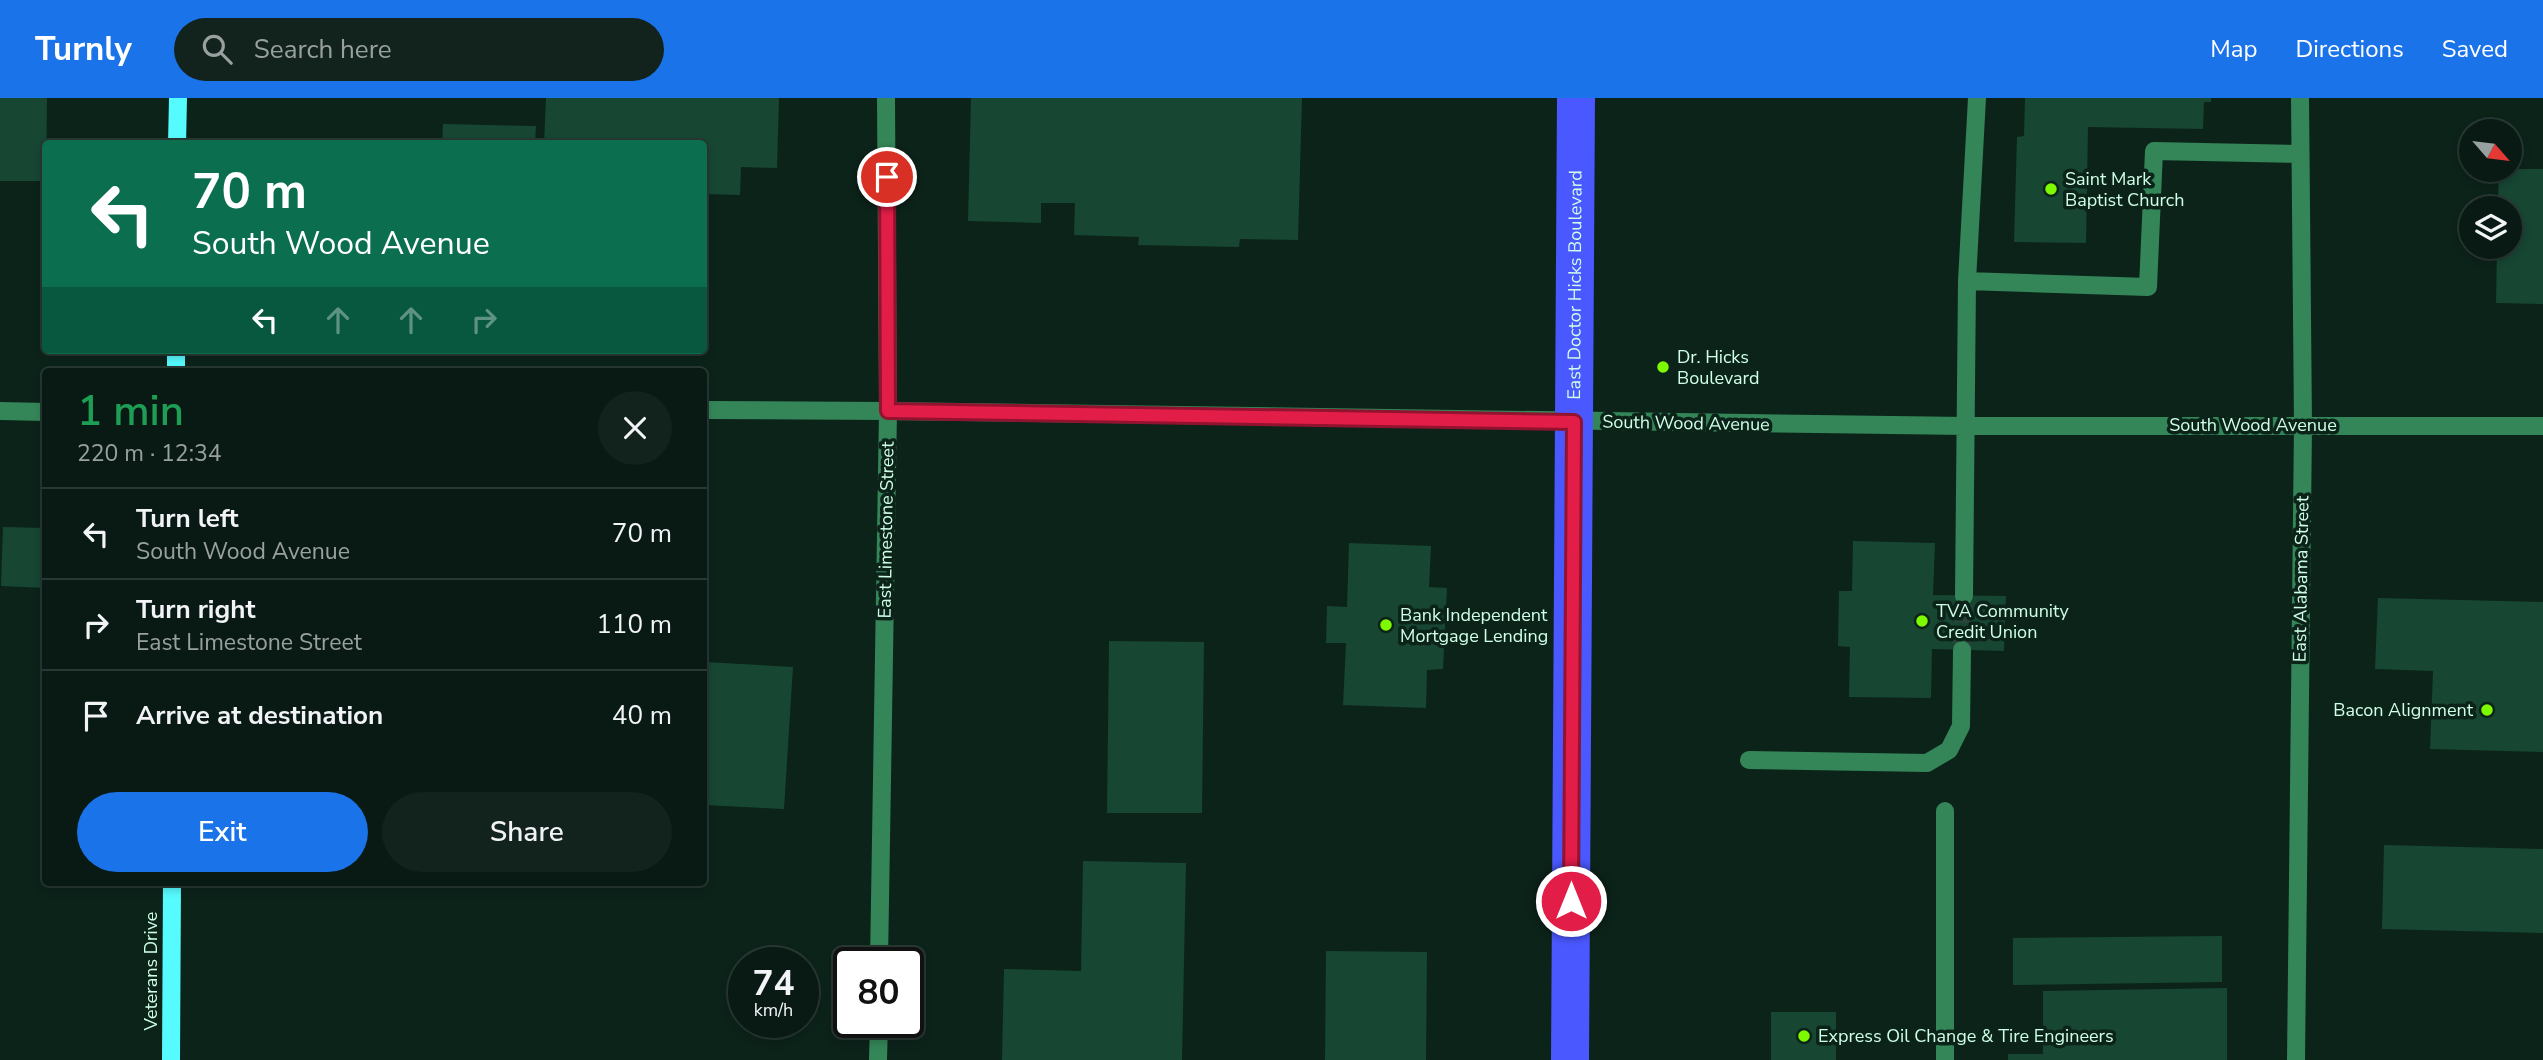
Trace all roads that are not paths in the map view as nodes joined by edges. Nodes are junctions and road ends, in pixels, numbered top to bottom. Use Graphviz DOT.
graph roads {
  1 [pos="178,98"];
  2 [pos="886,98"];
  3 [pos="1576,98"];
  4 [pos="1977,98"];
  5 [pos="2300,98"];
  6 [pos="177,140"];
  7 [pos="2299,154"];
  8 [pos="1967,281"];
  9 [pos="707,410"];
  10 [pos="0,411"];
  11 [pos="888,411"];
  12 [pos="42,412"];
  13 [pos="1574,422"];
  14 [pos="2303,425"];
  15 [pos="1966,426"];
  16 [pos="2543,426"];
  17 [pos="1964,596"];
  18 [pos="1962,650"];
  19 [pos="1749,760"];
  20 [pos="1945,811"];
  21 [pos="172,886"];
  22 [pos="879,947"];
  23 [pos="878,1038"];
  24 [pos="171,1060"];
  25 [pos="878,1060"];
  26 [pos="1570,1060"];
  27 [pos="1945,1060"];
  28 [pos="2296,1060"];
  1 -- 6 [label="main road"];
  2 -- 11 [label="street, East Limestone Street"];
  3 -- 13 [label="highway, East Doctor Hicks Boulevard"];
  4 -- 8 [label="street"];
  5 -- 7 [label="street, East Alabama Street"];
  7 -- 8 [label="street"];
  7 -- 14 [label="street, East Alabama Street"];
  8 -- 15 [label="street"];
  9 -- 11 [label="street, South Wood Avenue"];
  10 -- 12 [label="street"];
  11 -- 13 [label="street, South Wood Avenue"];
  11 -- 22 [label="street, East Limestone Street"];
  13 -- 15 [label="street, South Wood Avenue"];
  13 -- 26 [label="highway, East Doctor Hicks Boulevard"];
  14 -- 15 [label="street, South Wood Avenue"];
  14 -- 16 [label="street, South Wood Avenue"];
  14 -- 28 [label="street, East Alabama Street"];
  15 -- 17 [label="street"];
  18 -- 19 [label="street"];
  20 -- 27 [label="street"];
  21 -- 24 [label="main road, Veterans Drive"];
  23 -- 25 [label="street"];
}
